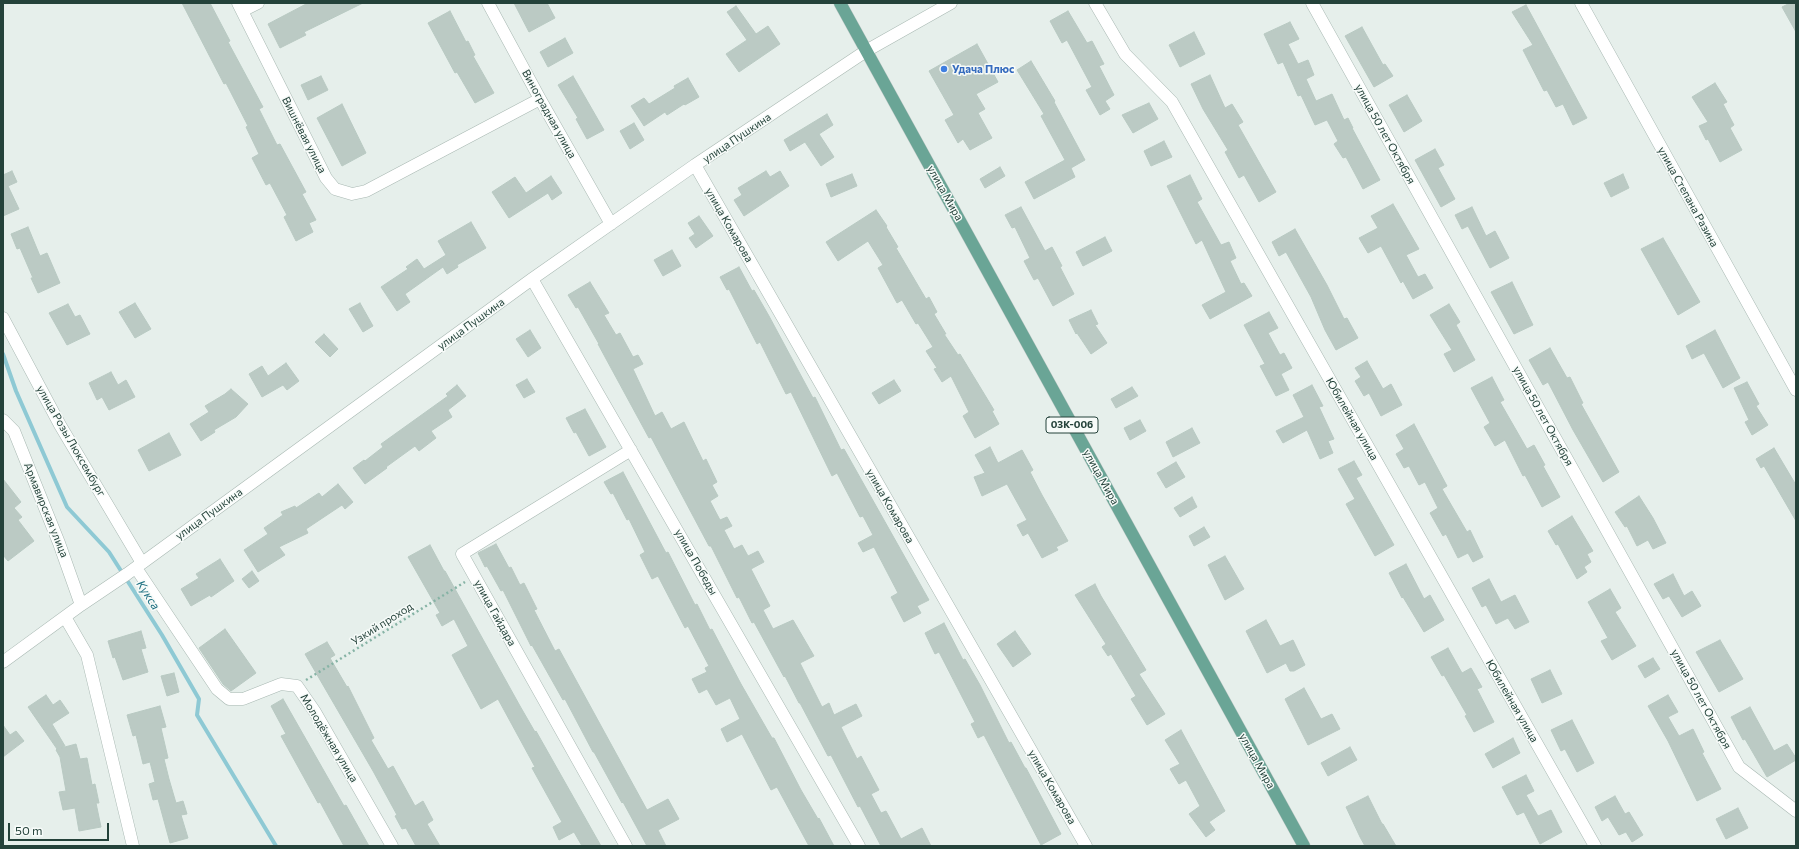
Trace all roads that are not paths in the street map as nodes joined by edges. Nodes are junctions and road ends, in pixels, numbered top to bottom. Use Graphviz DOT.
graph roads {
  1 [pos="258,3"];
  2 [pos="488,3"];
  3 [pos="840,3"];
  4 [pos="951,3"];
  5 [pos="1095,3"];
  6 [pos="1312,3"];
  7 [pos="1581,3"];
  8 [pos="240,7"];
  9 [pos="866,51"];
  10 [pos="540,99"];
  11 [pos="695,166"];
  12 [pos="611,224"];
  13 [pos="532,279"];
  14 [pos="3,318"];
  15 [pos="1796,390"];
  16 [pos="3,420"];
  17 [pos="632,450"];
  18 [pos="135,568"];
  19 [pos="81,605"];
  20 [pos="65,617"];
  21 [pos="3,662"];
  22 [pos="1796,811"];
  23 [pos="133,846"];
  24 [pos="392,846"];
  25 [pos="626,846"];
  26 [pos="859,846"];
  27 [pos="1086,846"];
  28 [pos="1304,846"];
  29 [pos="1595,846"];
  1 -- 8 [label="street"];
  2 -- 10 [label="street, Виноградная улица"];
  3 -- 9 [label="main road, улица Мира / 03К-006"];
  4 -- 9 [label="street, улица Пушкина"];
  5 -- 29 [label="street, Юбилейная улица"];
  6 -- 22 [label="street, улица 50 лет Октября"];
  7 -- 15 [label="street, улица Степана Разина"];
  8 -- 10 [label="street, Вишнёвая улица"];
  9 -- 11 [label="street, улица Пушкина"];
  9 -- 28 [label="main road, улица Мира / 03К-006"];
  10 -- 12 [label="street, Виноградная улица"];
  11 -- 12 [label="street, улица Пушкина"];
  11 -- 27 [label="street, улица Комарова"];
  12 -- 13 [label="street, улица Пушкина"];
  13 -- 17 [label="street, улица Победы"];
  13 -- 18 [label="street, улица Пушкина"];
  14 -- 18 [label="street, улица Розы Люксембург"];
  16 -- 19 [label="street, Армавирская улица"];
  17 -- 25 [label="street, улица Гайдара"];
  17 -- 26 [label="street, улица Победы"];
  18 -- 19 [label="street, улица Пушкина"];
  18 -- 24 [label="street, Молодёжная улица"];
  19 -- 20 [label="street, улица Пушкина"];
  20 -- 21 [label="street, улица Пушкина"];
  20 -- 23 [label="street"];
}
